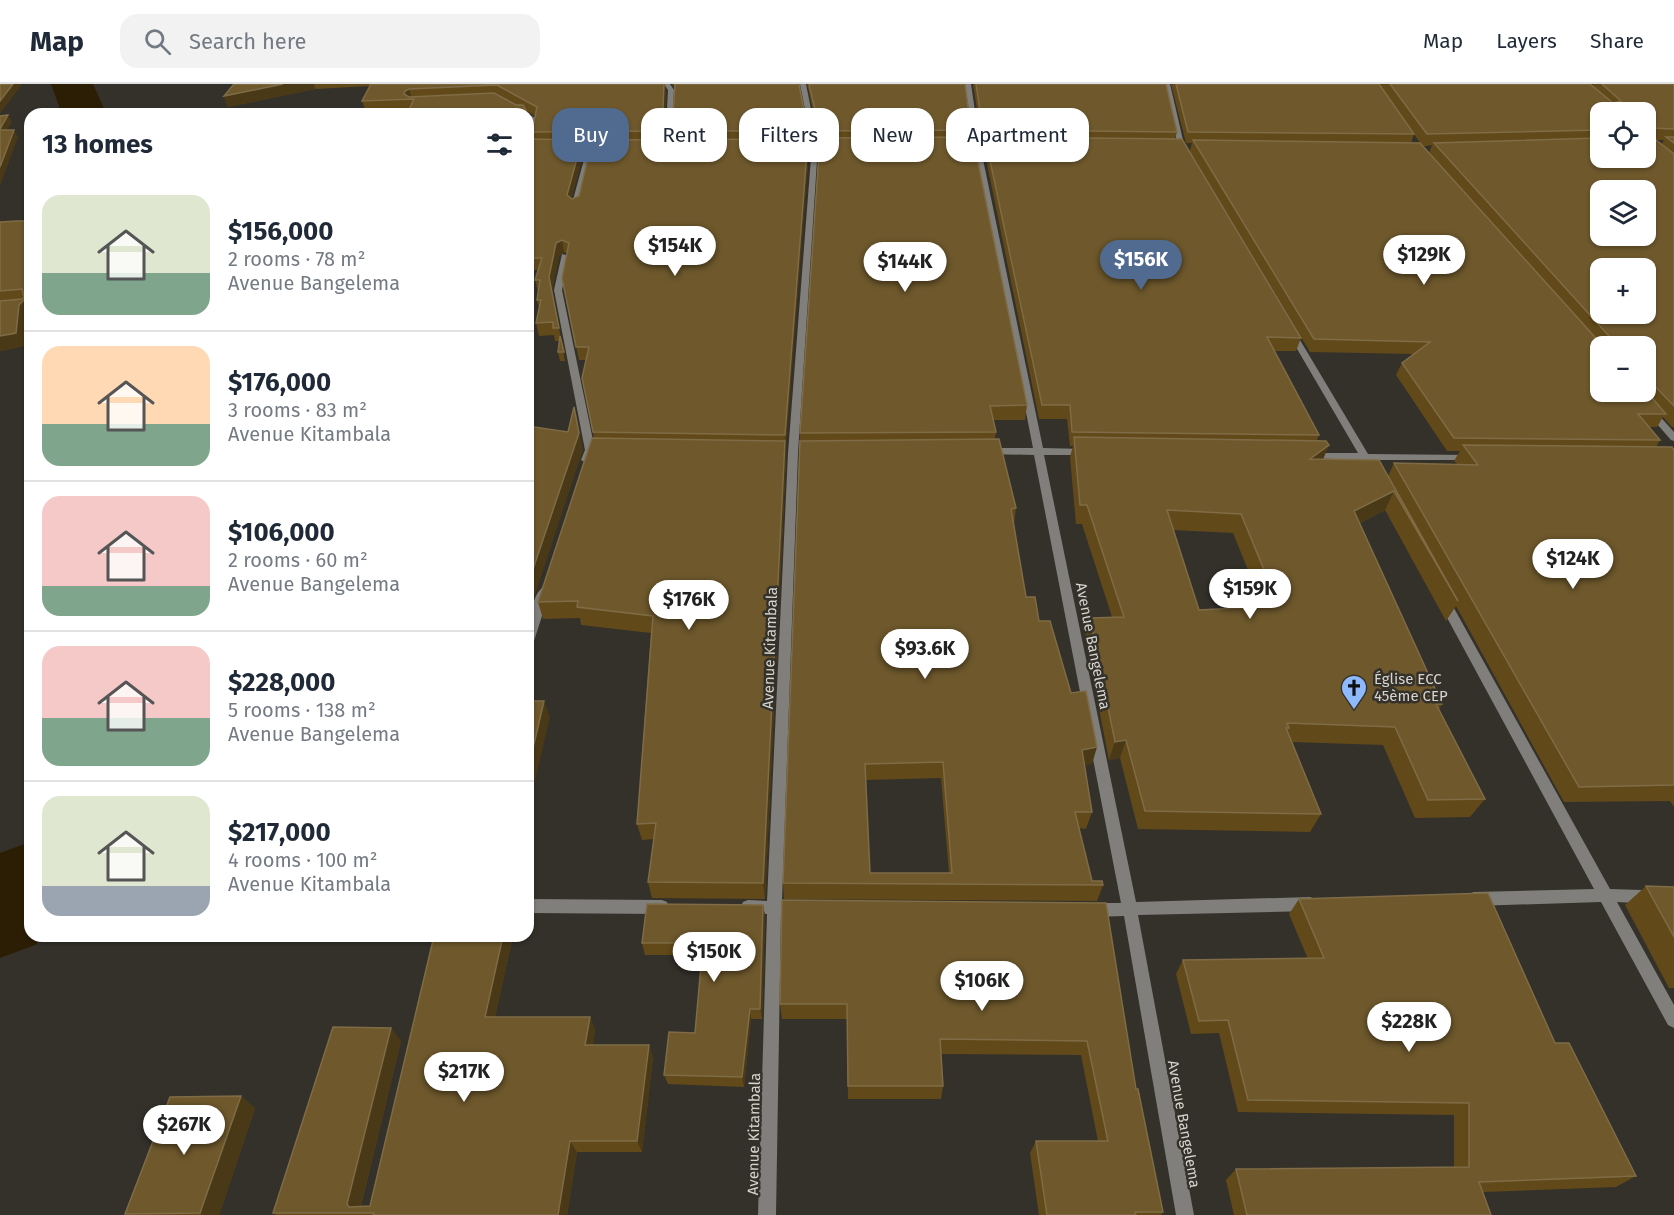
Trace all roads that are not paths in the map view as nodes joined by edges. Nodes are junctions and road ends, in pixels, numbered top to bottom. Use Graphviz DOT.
graph roads {
  1 [pos="667,84"];
  2 [pos="803,84"];
  3 [pos="968,84"];
  4 [pos="1167,84"];
  5 [pos="670,108"];
  6 [pos="534,147"];
  7 [pos="539,147"];
  8 [pos="586,162"];
  9 [pos="1193,166"];
  10 [pos="575,207"];
  11 [pos="565,256"];
  12 [pos="1282,317"];
  13 [pos="1642,402"];
  14 [pos="1674,438"];
  15 [pos="590,450"];
  16 [pos="602,450"];
  17 [pos="980,451"];
  18 [pos="1039,451"];
  19 [pos="1097,452"];
  20 [pos="1295,456"];
  21 [pos="1365,457"];
  22 [pos="1484,458"];
  23 [pos="582,473"];
  24 [pos="1377,478"];
  25 [pos="546,585"];
  26 [pos="1439,592"];
  27 [pos="534,622"];
  28 [pos="1603,895"];
  29 [pos="1674,898"];
  30 [pos="1461,900"];
  31 [pos="1319,904"];
  32 [pos="534,906"];
  33 [pos="680,907"];
  34 [pos="739,907"];
  35 [pos="774,908"];
  36 [pos="809,908"];
  37 [pos="1082,910"];
  38 [pos="1130,910"];
  39 [pos="1674,1020"];
  40 [pos="767,1215"];
  41 [pos="1185,1215"];
  1 -- 5 [label="street"];
  2 -- 35 [label="street, Avenue Kitambala"];
  3 -- 18 [label="street, Avenue Bangelema"];
  4 -- 9 [label="street"];
  6 -- 7 [label="street"];
  8 -- 10 [label="street"];
  11 -- 15 [label="street"];
  12 -- 21 [label="street"];
  13 -- 14 [label="street"];
  15 -- 16 [label="street"];
  15 -- 23 [label="street"];
  17 -- 18 [label="street"];
  18 -- 19 [label="street"];
  18 -- 38 [label="street, Avenue Bangelema"];
  20 -- 21 [label="street"];
  21 -- 22 [label="street"];
  21 -- 24 [label="street"];
  25 -- 27 [label="street"];
  26 -- 28 [label="street"];
  28 -- 29 [label="street"];
  28 -- 30 [label="street"];
  28 -- 39 [label="street"];
  31 -- 38 [label="street"];
  32 -- 33 [label="street"];
  34 -- 35 [label="street"];
  35 -- 36 [label="street"];
  35 -- 40 [label="street, Avenue Kitambala"];
  37 -- 38 [label="street"];
  38 -- 41 [label="street, Avenue Bangelema"];
}
